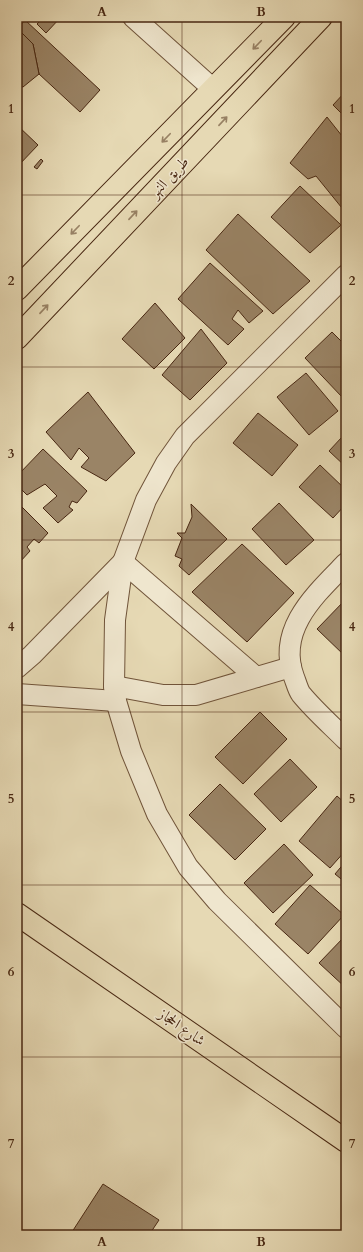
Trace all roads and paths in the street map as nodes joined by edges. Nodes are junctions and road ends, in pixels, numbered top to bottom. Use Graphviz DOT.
graph roads {
  1 [pos="133,17"];
  2 [pos="284,17"];
  3 [pos="321,17"];
  4 [pos="213,89"];
  5 [pos="346,275"];
  6 [pos="17,289"];
  7 [pos="17,338"];
  8 [pos="123,562"];
  9 [pos="346,563"];
  10 [pos="291,667"];
  11 [pos="17,668"];
  12 [pos="256,677"];
  13 [pos="17,694"];
  14 [pos="115,694"];
  15 [pos="346,740"];
  16 [pos="17,914"];
  17 [pos="346,1028"];
  18 [pos="346,1140"];
  1 -- 4 [label="street"];
  2 -- 4 [label="main road, طريق النهر, one-way"];
  7 -- 3 [label="main road, طريق النهر, one-way"];
  4 -- 6 [label="main road, طريق النهر, one-way"];
  5 -- 8 [label="street"];
  8 -- 11 [label="street"];
  8 -- 12 [label="street"];
  8 -- 14 [label="street"];
  9 -- 10 [label="street"];
  10 -- 12 [label="street"];
  10 -- 15 [label="street"];
  12 -- 14 [label="street"];
  13 -- 14 [label="street"];
  14 -- 17 [label="street"];
  16 -- 18 [label="main road, شارع الحجاز"];
}
